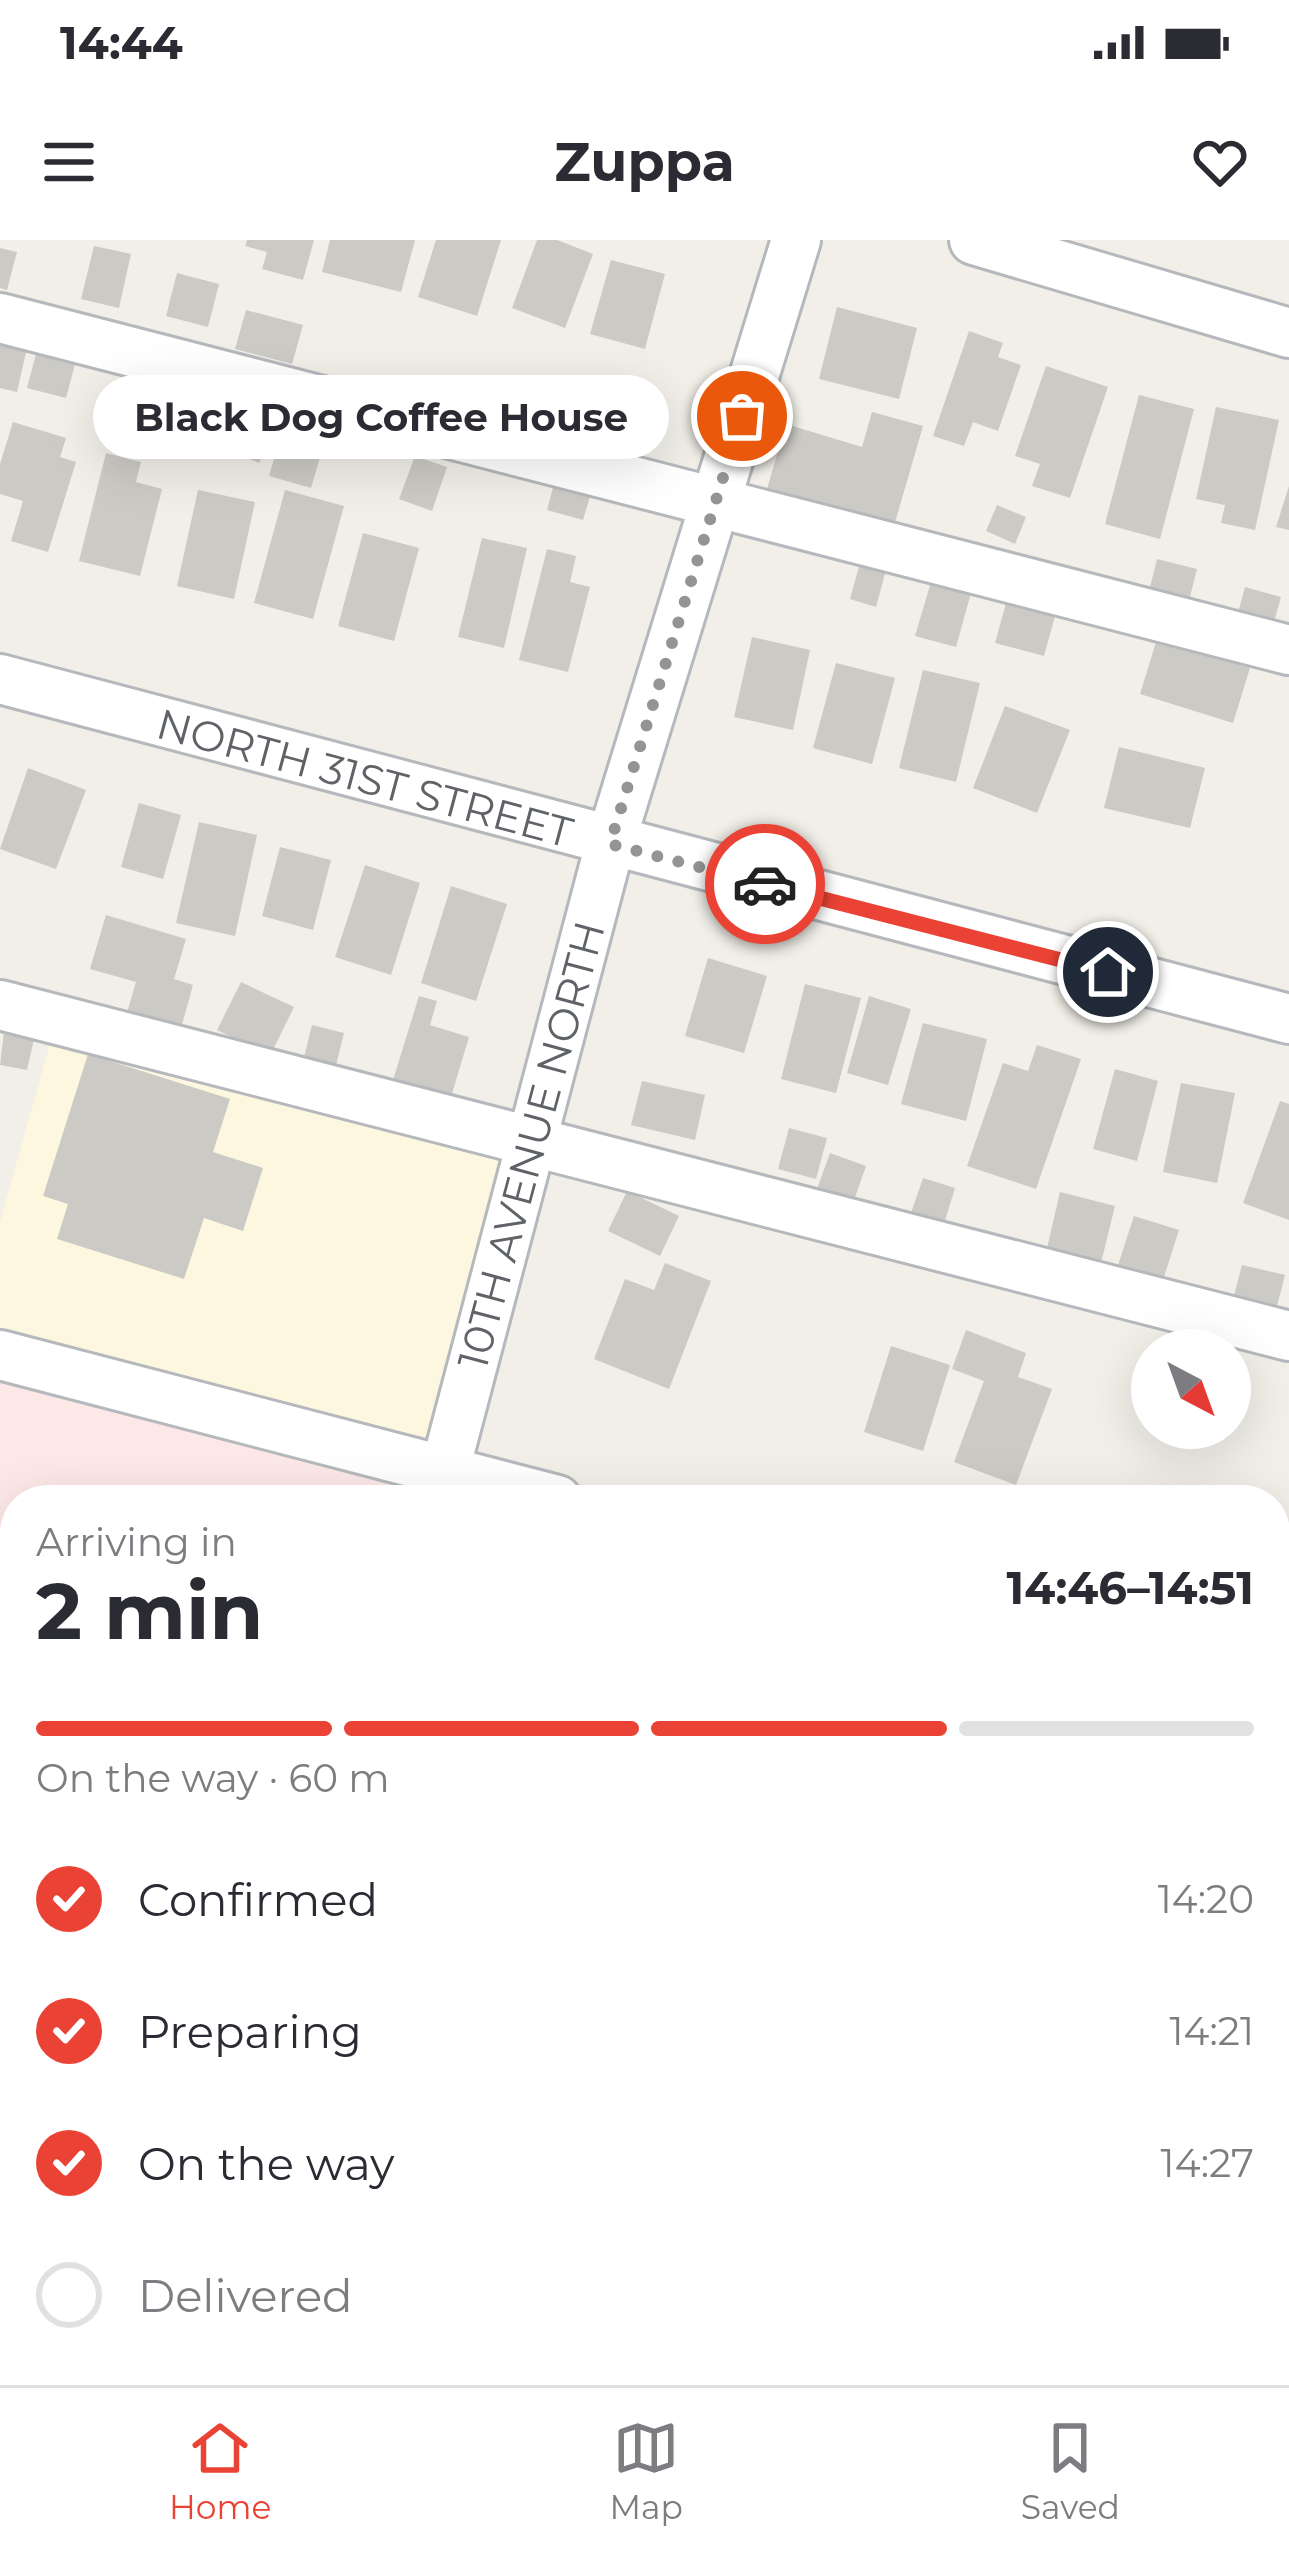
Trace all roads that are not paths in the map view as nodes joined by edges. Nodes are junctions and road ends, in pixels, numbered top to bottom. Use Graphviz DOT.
graph roads {
  1 [pos="796,240"];
  2 [pos="974,240"];
  3 [pos="0,318"];
  4 [pos="1289,333"];
  5 [pos="715,503"];
  6 [pos="1289,650"];
  7 [pos="0,679"];
  8 [pos="610,844"];
  9 [pos="0,1005"];
  10 [pos="1289,1019"];
  11 [pos="532,1141"];
  12 [pos="1289,1336"];
  13 [pos="0,1355"];
  14 [pos="438,1485"];
  15 [pos="441,1485"];
  1 -- 5 [label="street, 10TH AVENUE NORTH"];
  2 -- 4 [label="street"];
  3 -- 5 [label="street"];
  5 -- 6 [label="street"];
  5 -- 8 [label="street, 10TH AVENUE NORTH"];
  7 -- 8 [label="street, NORTH 31ST STREET"];
  8 -- 10 [label="street, NORTH 31ST STREET"];
  8 -- 11 [label="street, 10TH AVENUE NORTH"];
  9 -- 11 [label="street"];
  11 -- 12 [label="street"];
  11 -- 15 [label="street, 10TH AVENUE NORTH"];
  13 -- 14 [label="street"];
}
